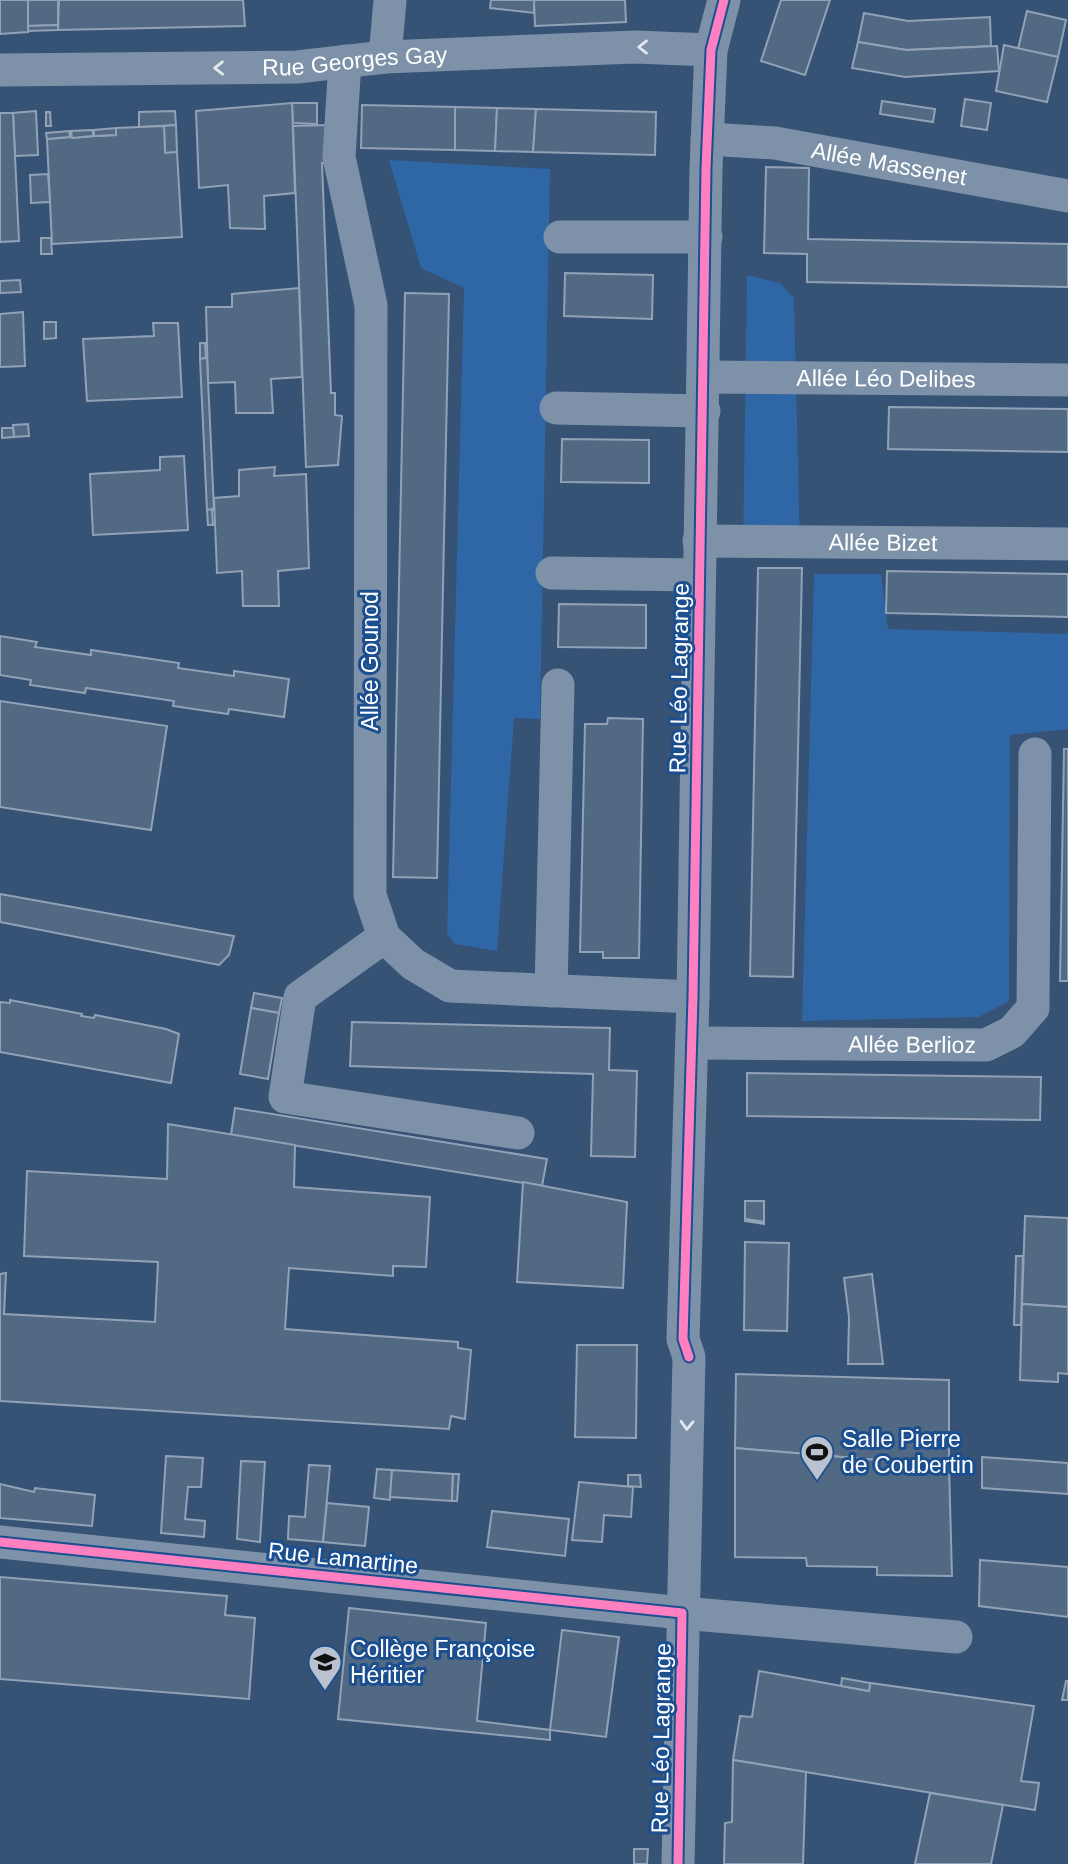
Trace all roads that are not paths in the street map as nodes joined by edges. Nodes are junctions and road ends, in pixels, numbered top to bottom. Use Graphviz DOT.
graph roads {
  1 [pos="390,0"];
  2 [pos="724,0"];
  3 [pos="711,50"];
  4 [pos="385,57"];
  5 [pos="345,61"];
  6 [pos="0,70"];
  7 [pos="707,139"];
  8 [pos="1068,196"];
  9 [pos="560,237"];
  10 [pos="706,237"];
  11 [pos="704,377"];
  12 [pos="1068,380"];
  13 [pos="556,408"];
  14 [pos="704,411"];
  15 [pos="699,541"];
  16 [pos="1068,544"];
  17 [pos="552,573"];
  18 [pos="699,575"];
  19 [pos="558,685"];
  20 [pos="1035,754"];
  21 [pos="384,937"];
  22 [pos="551,991"];
  23 [pos="693,997"];
  24 [pos="692,1043"];
  25 [pos="518,1133"];
  26 [pos="0,1542"];
  27 [pos="682,1613"];
  28 [pos="956,1637"];
  29 [pos="678,1864"];
  1 -- 4 [label="street"];
  2 -- 3 [label="street, Rue Léo Lagrange"];
  3 -- 4 [label="street, Rue Georges Gay, one-way"];
  3 -- 7 [label="street, Rue Léo Lagrange"];
  4 -- 5 [label="street, Rue Georges Gay"];
  5 -- 6 [label="street, Rue Georges Gay, one-way"];
  5 -- 21 [label="street, Allée Gounod"];
  7 -- 8 [label="street, Allée Massenet"];
  7 -- 10 [label="street, Rue Léo Lagrange"];
  9 -- 10 [label="street"];
  10 -- 11 [label="street, Rue Léo Lagrange"];
  11 -- 12 [label="street, Allée Léo Delibes"];
  11 -- 14 [label="street, Rue Léo Lagrange"];
  13 -- 14 [label="street"];
  14 -- 15 [label="street, Rue Léo Lagrange"];
  15 -- 16 [label="street, Allée Bizet"];
  15 -- 18 [label="street, Rue Léo Lagrange"];
  17 -- 18 [label="street"];
  18 -- 23 [label="street, Rue Léo Lagrange"];
  19 -- 22 [label="street"];
  20 -- 24 [label="street, Allée Berlioz"];
  21 -- 22 [label="street, Allée Gounod"];
  21 -- 25 [label="street"];
  22 -- 23 [label="street, Allée Gounod"];
  23 -- 24 [label="street, Rue Léo Lagrange"];
  24 -- 27 [label="street, Rue Léo Lagrange, one-way"];
  26 -- 27 [label="street, Rue Lamartine"];
  27 -- 28 [label="street, Rue Lamartine"];
  27 -- 29 [label="street, Rue Léo Lagrange"];
}
